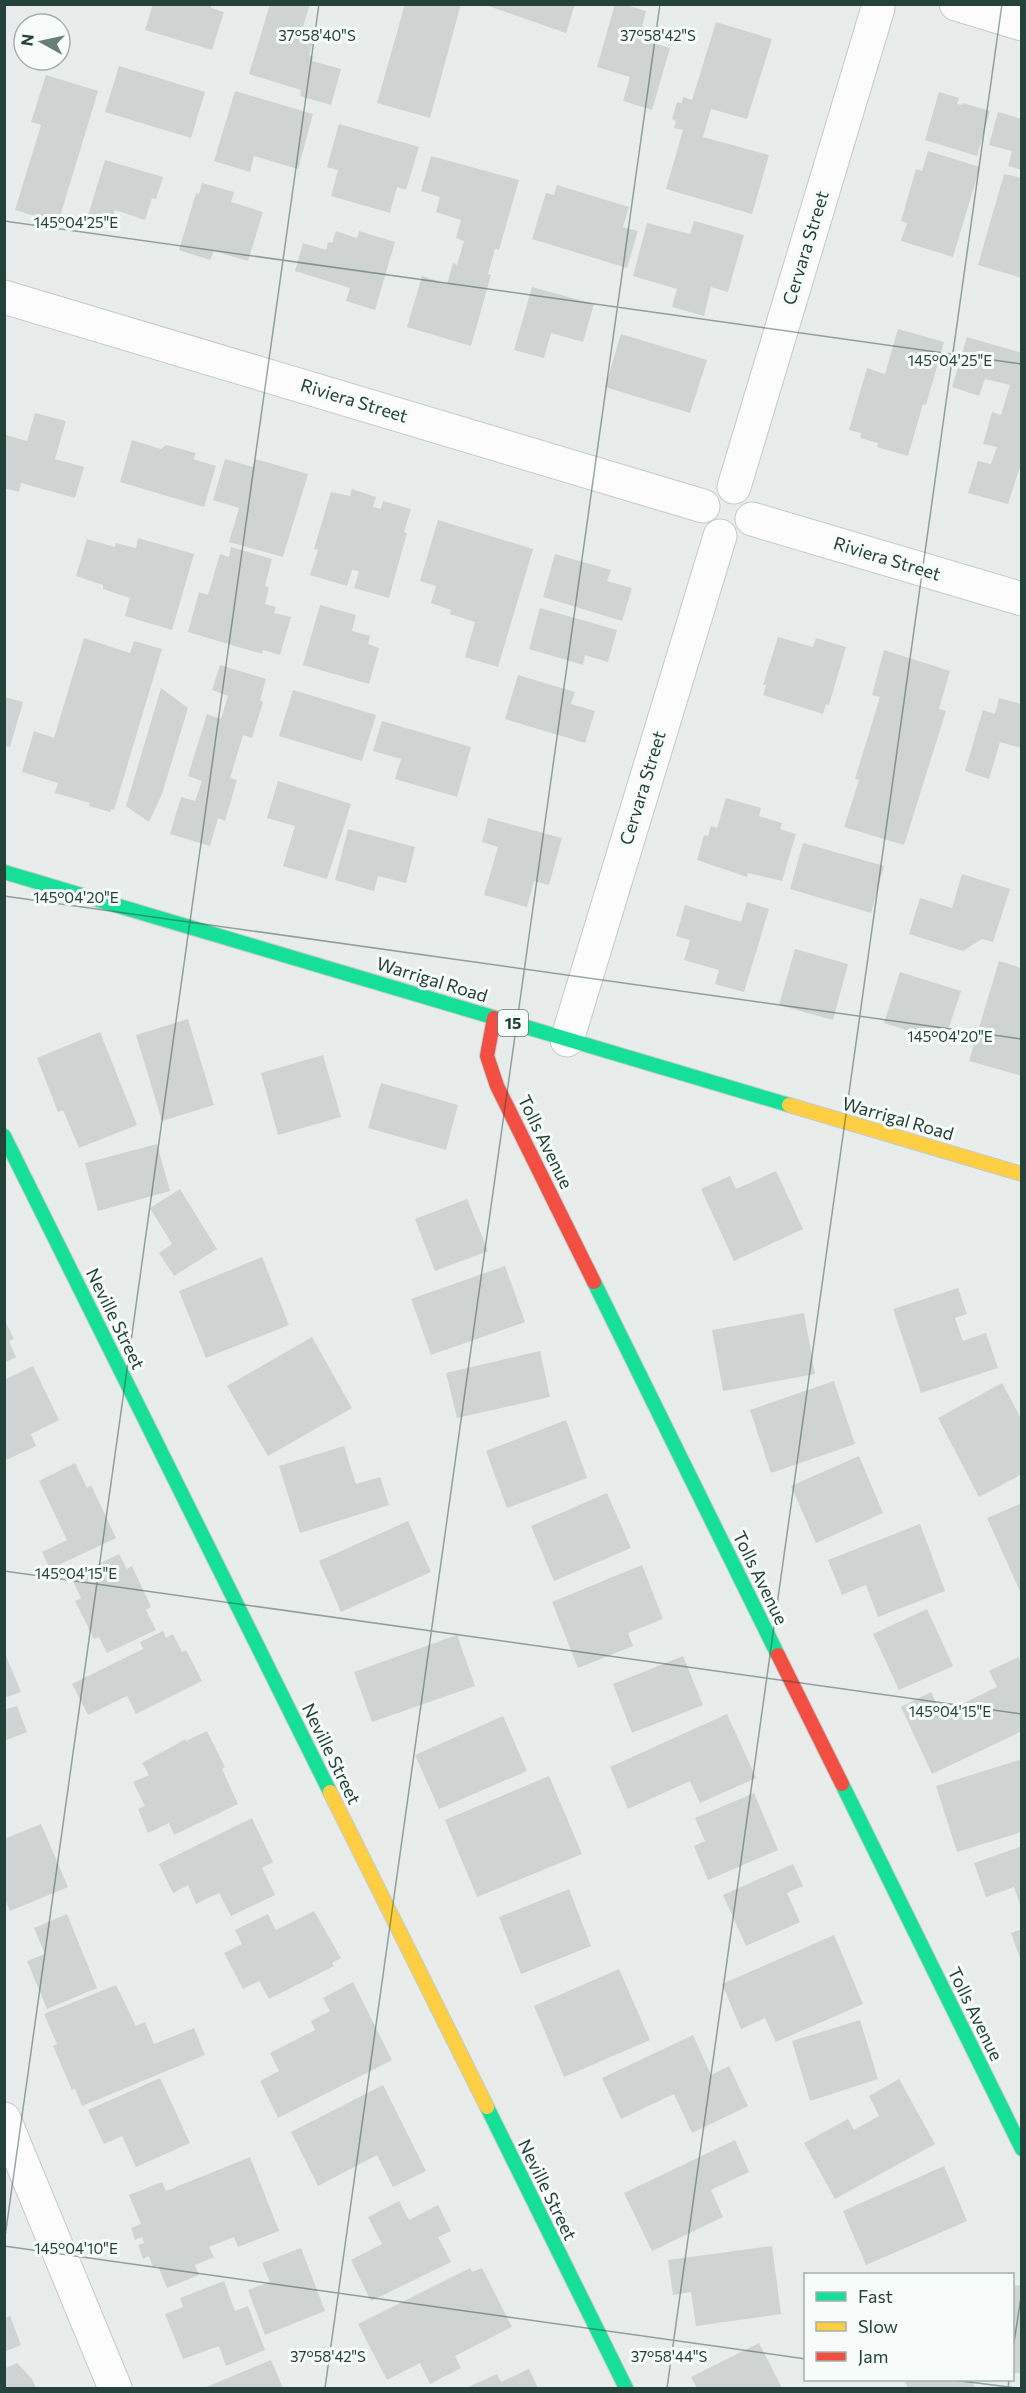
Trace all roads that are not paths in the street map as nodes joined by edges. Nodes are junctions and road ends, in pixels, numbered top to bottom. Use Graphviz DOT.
graph roads {
  1 [pos="956,4"];
  2 [pos="882,6"];
  3 [pos="1022,24"];
  4 [pos="4,297"];
  5 [pos="734,487"];
  6 [pos="704,506"];
  7 [pos="752,519"];
  8 [pos="720,536"];
  9 [pos="1022,599"];
  10 [pos="4,872"];
  11 [pos="494,1018"];
  12 [pos="567,1040"];
  13 [pos="4,1136"];
  14 [pos="1022,1174"];
  15 [pos="4,2119"];
  16 [pos="1022,2149"];
  17 [pos="115,2388"];
  18 [pos="626,2388"];
  1 -- 3 [label="street"];
  2 -- 5 [label="street, Cervara Street"];
  4 -- 6 [label="street, Riviera Street"];
  5 -- 6 [label="street"];
  5 -- 7 [label="street"];
  6 -- 8 [label="street"];
  7 -- 8 [label="street"];
  7 -- 9 [label="street, Riviera Street"];
  8 -- 12 [label="street, Cervara Street"];
  10 -- 11 [label="main road, Warrigal Road / 15"];
  11 -- 12 [label="main road, Warrigal Road / 15"];
  11 -- 16 [label="main road, Tolls Avenue"];
  12 -- 14 [label="main road, Warrigal Road / 15"];
  13 -- 18 [label="main road, Neville Street"];
  15 -- 17 [label="street"];
}
